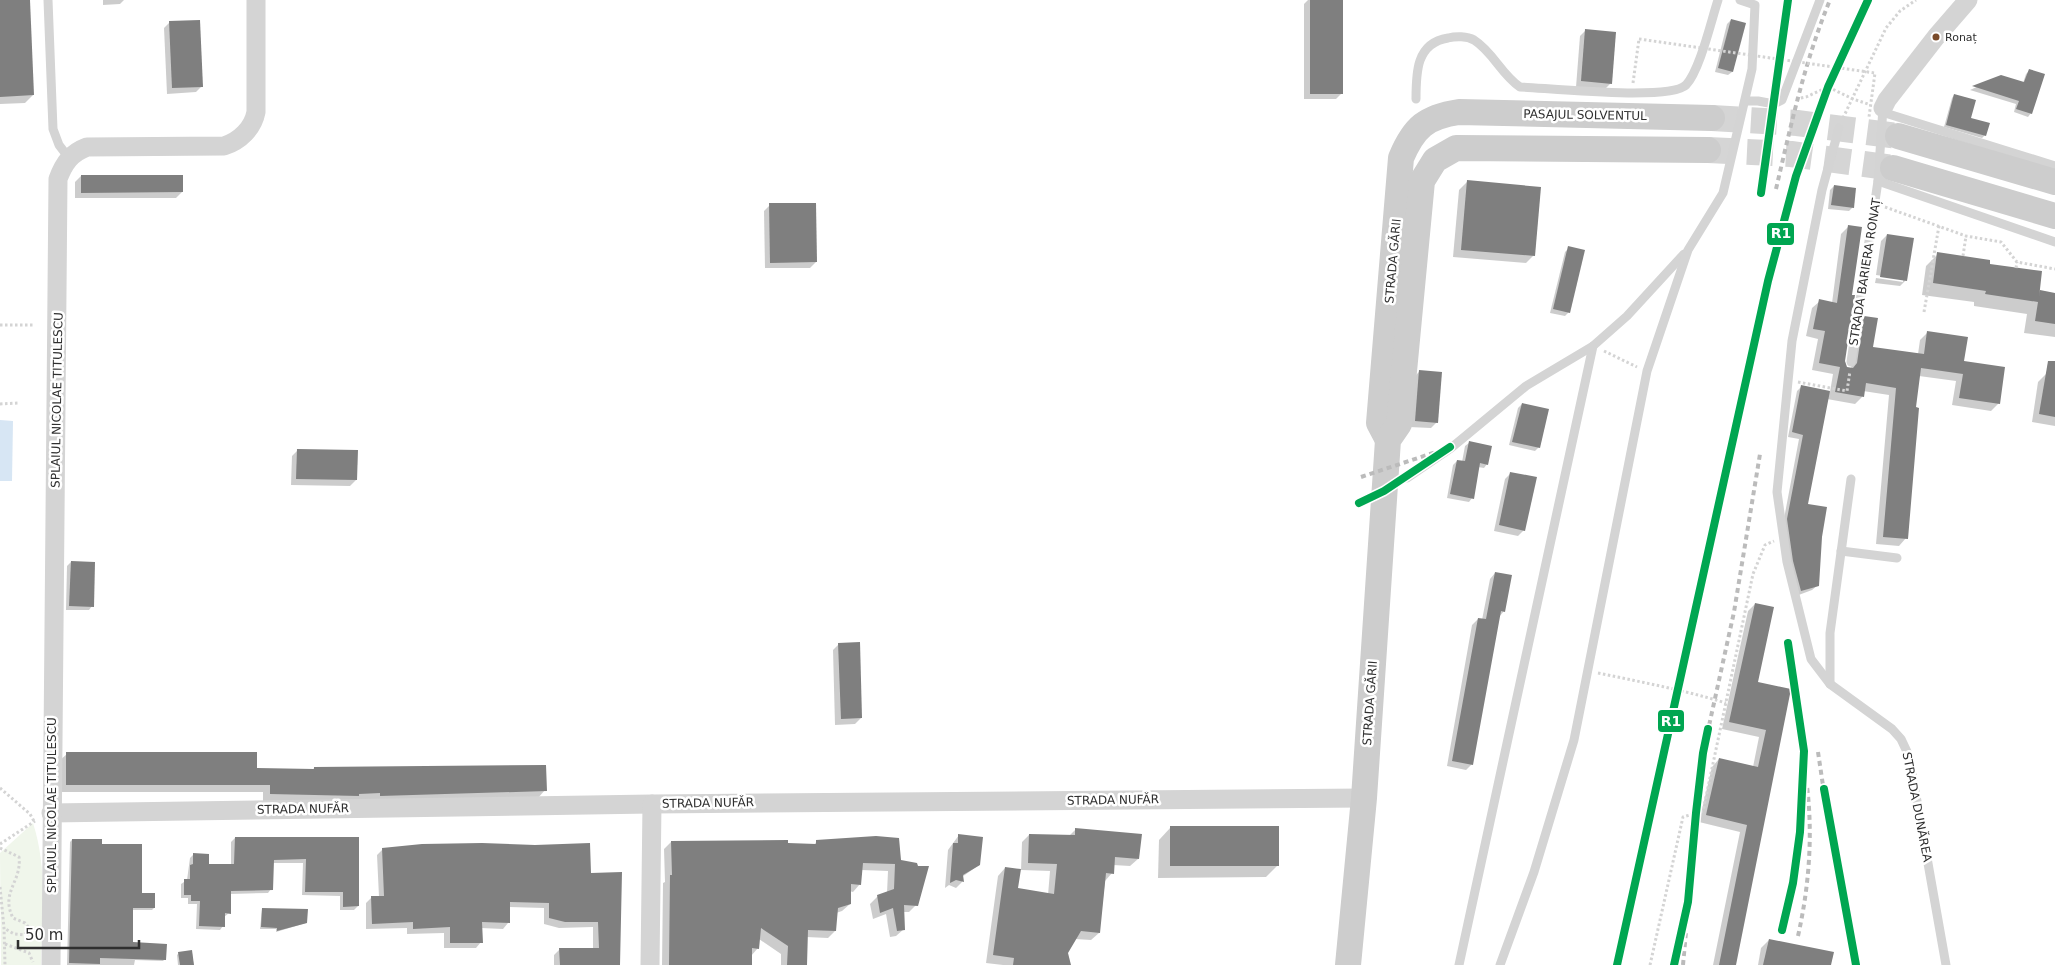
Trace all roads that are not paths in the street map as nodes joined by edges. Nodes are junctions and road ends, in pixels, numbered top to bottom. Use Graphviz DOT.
graph roads {
  1 [pos="48,0"];
  2 [pos="256,0"];
  3 [pos="1718,0"];
  4 [pos="1740,0"];
  5 [pos="1820,0"];
  6 [pos="1968,0"];
  7 [pos="1416,99"];
  8 [pos="1745,101"];
  9 [pos="1459,112"];
  10 [pos="1878,113"];
  11 [pos="1712,118"];
  12 [pos="1839,128"];
  13 [pos="1898,136"];
  14 [pos="1708,150"];
  15 [pos="69,158"];
  16 [pos="2055,166"];
  17 [pos="1886,174"];
  18 [pos="2055,182"];
  19 [pos="2055,216"];
  20 [pos="2055,242"];
  21 [pos="1688,250"];
  22 [pos="1593,346"];
  23 [pos="1851,362"];
  24 [pos="1388,440"];
  25 [pos="1407,478"];
  26 [pos="1851,479"];
  27 [pos="1841,551"];
  28 [pos="1897,558"];
  29 [pos="1830,684"];
  30 [pos="1364,798"];
  31 [pos="652,804"];
  32 [pos="52,813"];
  33 [pos="51,965"];
  34 [pos="650,965"];
  35 [pos="1348,965"];
  36 [pos="1459,965"];
  37 [pos="1500,965"];
  38 [pos="1946,965"];
  1 -- 15 [label="lane"];
  2 -- 15 [label="street"];
  3 -- 7 [label="lane"];
  4 -- 8 [label="lane"];
  5 -- 8 [label="lane"];
  6 -- 10 [label="street"];
  8 -- 21 [label="lane"];
  9 -- 11 [label="main road, PASAJUL SOLVENTUL"];
  9 -- 24 [label="main road, STRADA GĂRII"];
  10 -- 16 [label="lane"];
  10 -- 17 [label="lane, STRADA BARIERA RONAȚ"];
  12 -- 29 [label="lane, STRADA DUNĂREA"];
  13 -- 18 [label="main road"];
  14 -- 24 [label="main road, STRADA GĂRII"];
  15 -- 32 [label="street, SPLAIUL NICOLAE TITULESCU"];
  17 -- 19 [label="main road"];
  17 -- 20 [label="lane"];
  17 -- 23 [label="lane, STRADA BARIERA RONAȚ"];
  21 -- 22 [label="lane"];
  21 -- 37 [label="lane"];
  22 -- 25 [label="lane"];
  22 -- 36 [label="lane"];
  24 -- 30 [label="main road, STRADA GĂRII"];
  26 -- 27 [label="lane"];
  27 -- 28 [label="lane"];
  27 -- 29 [label="lane"];
  29 -- 38 [label="lane, STRADA DUNĂREA"];
  30 -- 31 [label="street, STRADA NUFĂR"];
  30 -- 35 [label="main road, STRADA GĂRII"];
  31 -- 32 [label="street, STRADA NUFĂR"];
  31 -- 34 [label="street"];
  32 -- 33 [label="street, SPLAIUL NICOLAE TITULESCU"];
}
